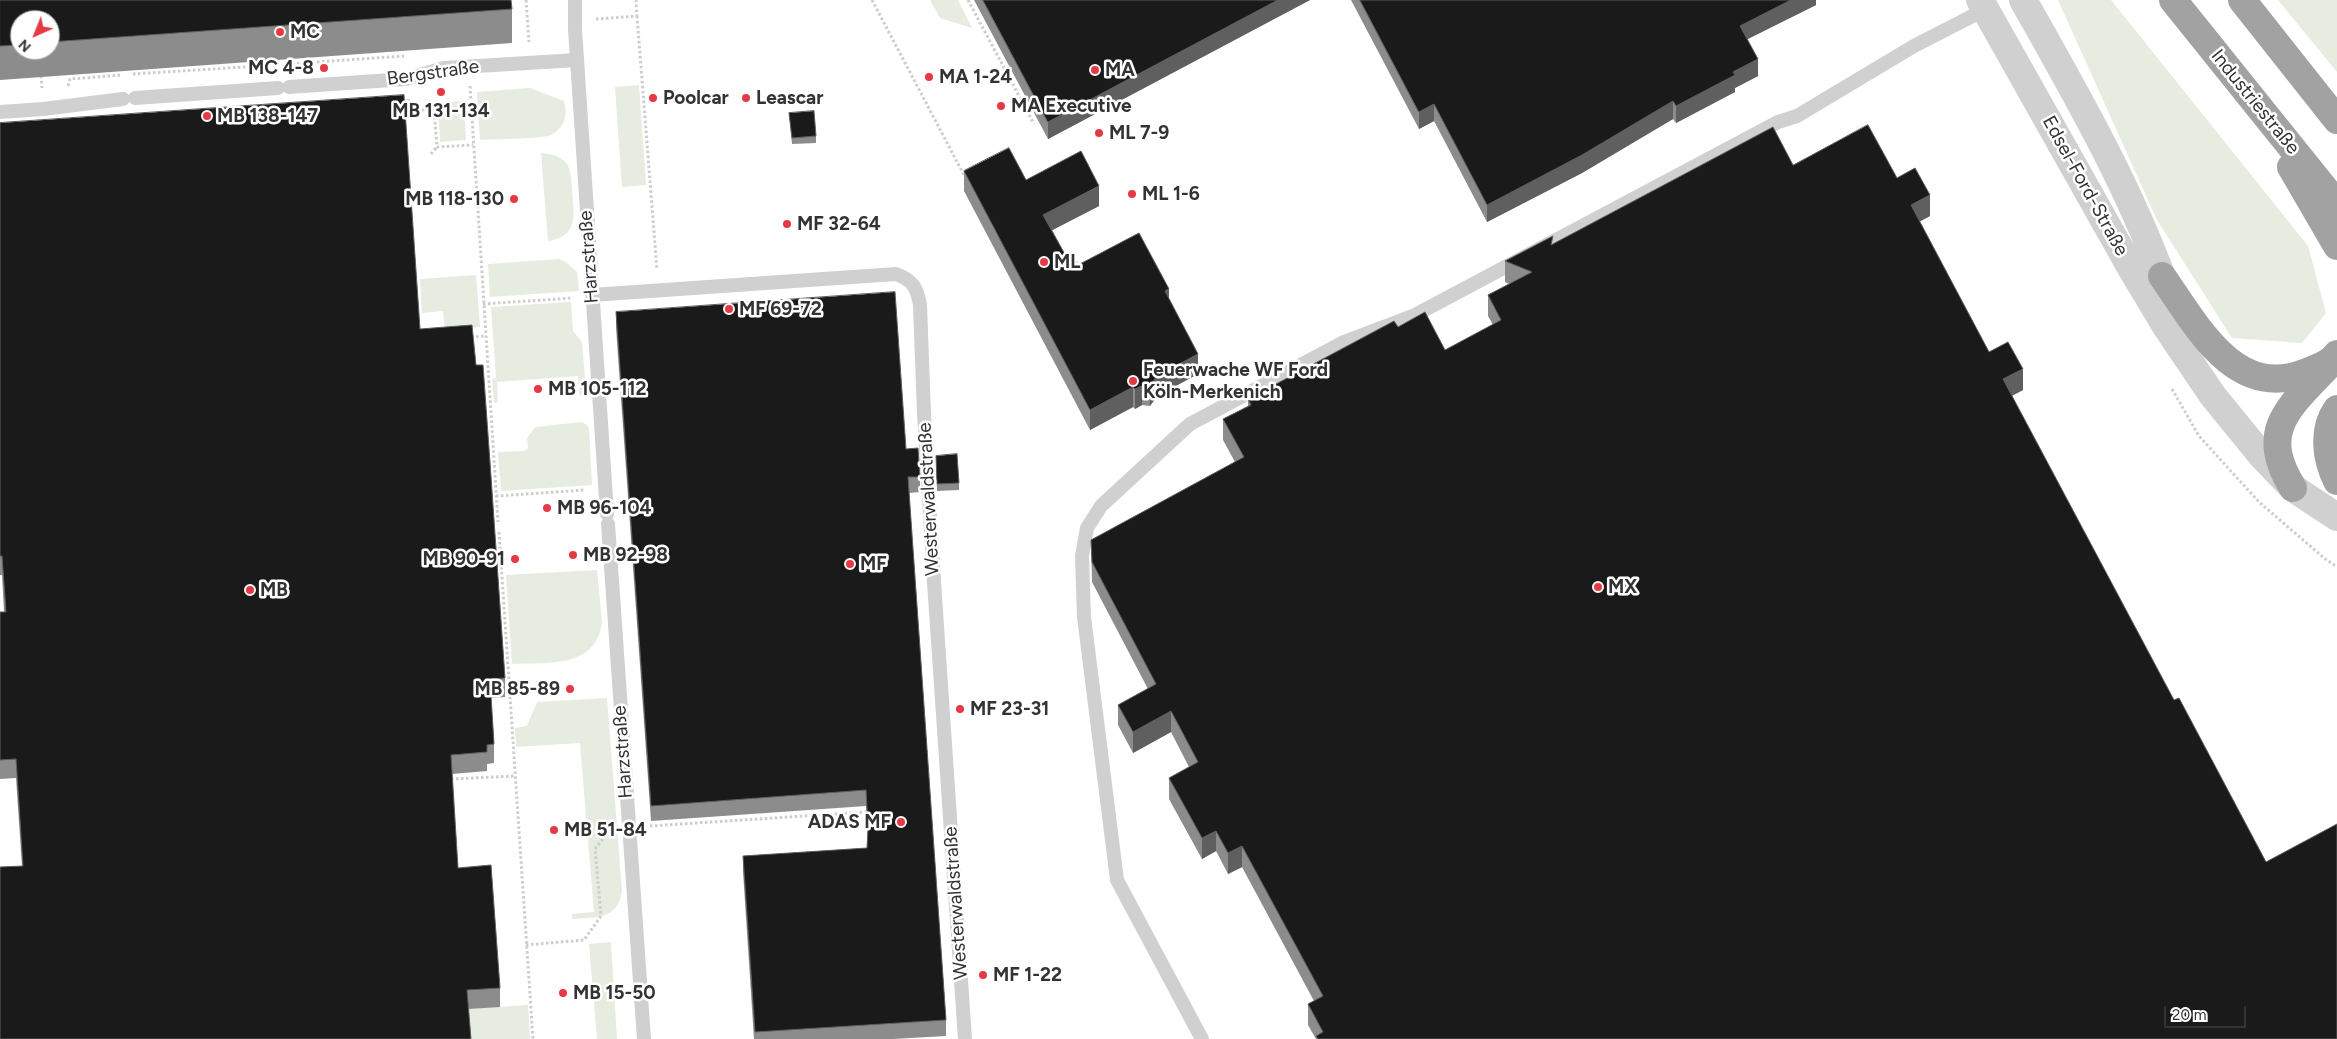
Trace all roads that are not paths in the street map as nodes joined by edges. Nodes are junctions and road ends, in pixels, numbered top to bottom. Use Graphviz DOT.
graph roads {
  1 [pos="575,0"];
  2 [pos="2023,0"];
  3 [pos="2173,0"];
  4 [pos="2243,0"];
  5 [pos="1983,5"];
  6 [pos="577,60"];
  7 [pos="2337,97"];
  8 [pos="2255,102"];
  9 [pos="0,112"];
  10 [pos="2337,120"];
  11 [pos="2337,204"];
  12 [pos="2337,246"];
  13 [pos="2162,276"];
  14 [pos="592,295"];
  15 [pos="2334,358"];
  16 [pos="2195,369"];
  17 [pos="2337,409"];
  18 [pos="2337,481"];
  19 [pos="2293,488"];
  20 [pos="2337,517"];
  21 [pos="644,1039"];
  22 [pos="965,1039"];
  23 [pos="1202,1039"];
  1 -- 6 [label="lane, Harzstraße"];
  2 -- 13 [label="street, Edsel-Ford-Straße"];
  3 -- 8 [label="highway, Industriestraße"];
  4 -- 7 [label="highway"];
  4 -- 10 [label="highway"];
  5 -- 16 [label="street, Edsel-Ford-Straße"];
  5 -- 23 [label="lane"];
  6 -- 9 [label="lane, Bergstraße"];
  6 -- 14 [label="lane, Harzstraße"];
  8 -- 11 [label="highway, Industriestraße"];
  8 -- 12 [label="highway"];
  13 -- 15 [label="highway"];
  13 -- 16 [label="street, Edsel-Ford-Straße"];
  14 -- 21 [label="lane, Harzstraße"];
  14 -- 22 [label="lane, Westerwaldstraße"];
  15 -- 19 [label="highway"];
  16 -- 19 [label="street, Edsel-Ford-Straße"];
  17 -- 18 [label="highway"];
  19 -- 20 [label="street, Edsel-Ford-Straße"];
}
